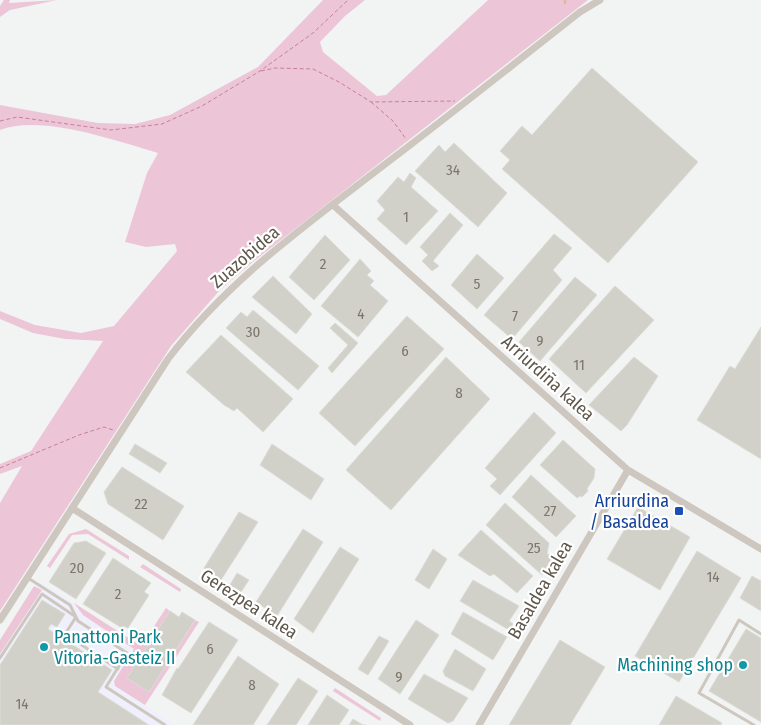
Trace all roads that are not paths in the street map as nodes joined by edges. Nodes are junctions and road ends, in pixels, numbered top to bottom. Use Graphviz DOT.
graph roads {
  1 [pos="594,0"];
  2 [pos="600,0"];
  3 [pos="580,12"];
  4 [pos="333,205"];
  5 [pos="628,470"];
  6 [pos="72,508"];
  7 [pos="761,550"];
  8 [pos="27,578"];
  9 [pos="76,617"];
  10 [pos="0,620"];
  11 [pos="761,634"];
  12 [pos="0,658"];
  13 [pos="118,668"];
  14 [pos="165,725"];
  15 [pos="410,725"];
  16 [pos="479,725"];
  17 [pos="754,725"];
  1 -- 3 [label="street"];
  2 -- 3 [label="street, Zuazobidea"];
  3 -- 4 [label="street, Zuazobidea"];
  4 -- 5 [label="street, Arriurdiña kalea"];
  4 -- 6 [label="street, Zuazobidea"];
  5 -- 7 [label="street, Arriurdiña kalea"];
  5 -- 16 [label="street, Basaldea kalea"];
  6 -- 8 [label="street, Zuazobidea"];
  6 -- 15 [label="street, Gerezpea kalea"];
  8 -- 9 [label="lane"];
  8 -- 10 [label="street, Zuazobidea"];
  9 -- 12 [label="lane"];
  9 -- 13 [label="lane"];
  9 -- 13 [label="lane"];
  11 -- 17 [label="lane"];
  13 -- 14 [label="lane"];
}
